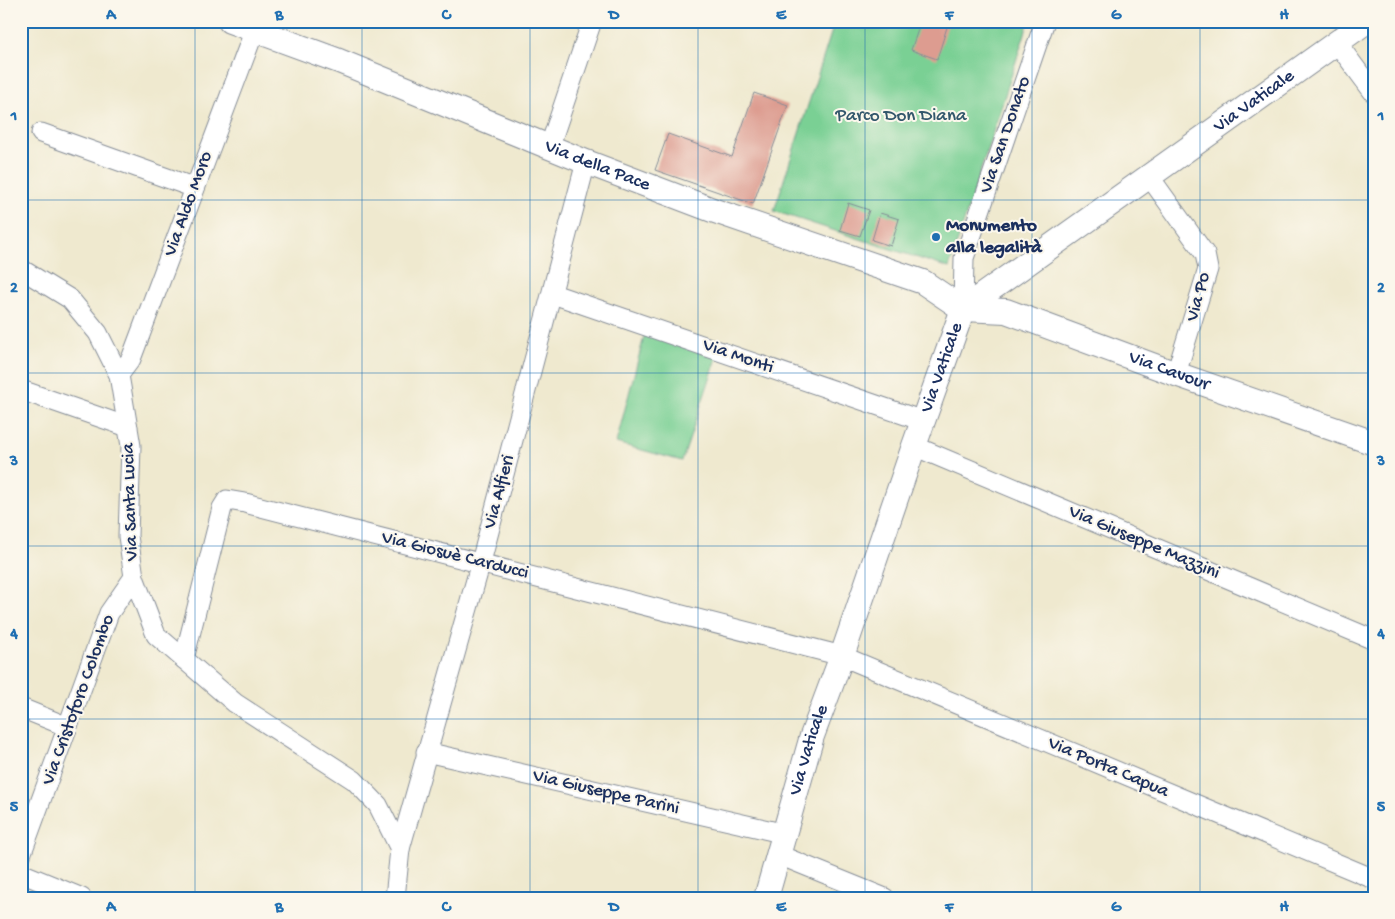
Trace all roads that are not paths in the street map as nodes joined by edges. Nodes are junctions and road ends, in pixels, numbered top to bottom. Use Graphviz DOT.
graph roads {
  1 [pos="230,21"];
  2 [pos="592,21"];
  3 [pos="1045,21"];
  4 [pos="1366,22"];
  5 [pos="255,29"];
  6 [pos="1337,43"];
  7 [pos="1374,93"];
  8 [pos="41,133"];
  9 [pos="549,148"];
  10 [pos="586,162"];
  11 [pos="1149,176"];
  12 [pos="195,188"];
  13 [pos="21,269"];
  14 [pos="553,294"];
  15 [pos="963,309"];
  16 [pos="1176,374"];
  17 [pos="119,375"];
  18 [pos="21,390"];
  19 [pos="923,421"];
  20 [pos="128,427"];
  21 [pos="1374,443"];
  22 [pos="914,446"];
  23 [pos="481,562"];
  24 [pos="134,577"];
  25 [pos="1374,640"];
  26 [pos="842,656"];
  27 [pos="184,659"];
  28 [pos="21,708"];
  29 [pos="68,727"];
  30 [pos="426,752"];
  31 [pos="23,844"];
  32 [pos="783,844"];
  33 [pos="400,849"];
  34 [pos="21,873"];
  35 [pos="1374,879"];
  36 [pos="82,898"];
  37 [pos="395,898"];
  38 [pos="766,898"];
  39 [pos="885,898"];
  1 -- 5 [label="street, Via della Pace"];
  2 -- 9 [label="street"];
  3 -- 15 [label="street, Via San Donato"];
  4 -- 6 [label="street, Via Vaticale"];
  5 -- 9 [label="street, Via della Pace"];
  5 -- 12 [label="street, Via Aldo Moro"];
  6 -- 7 [label="street"];
  6 -- 11 [label="street, Via Vaticale"];
  8 -- 12 [label="street"];
  9 -- 10 [label="street, Via della Pace"];
  10 -- 14 [label="street, Via Alfieri"];
  10 -- 15 [label="street, Via della Pace"];
  11 -- 15 [label="street, Via Vaticale"];
  11 -- 16 [label="street, Via Po"];
  12 -- 17 [label="street, Via Aldo Moro"];
  13 -- 17 [label="street, Via Santa Lucia"];
  14 -- 19 [label="street, Via Monti"];
  14 -- 23 [label="street, Via Alfieri"];
  15 -- 16 [label="street, Via Cavour"];
  15 -- 19 [label="street, Via Vaticale"];
  16 -- 21 [label="street, Via Cavour"];
  17 -- 20 [label="street, Via Santa Lucia"];
  18 -- 20 [label="street"];
  19 -- 22 [label="street, Via Vaticale"];
  20 -- 24 [label="street, Via Santa Lucia"];
  22 -- 25 [label="street, Via Giuseppe Mazzini"];
  22 -- 26 [label="street, Via Vaticale"];
  23 -- 26 [label="street, Via Giosuè Carducci"];
  23 -- 27 [label="street, Via Giosuè Carducci"];
  23 -- 30 [label="street, Via Alfieri"];
  24 -- 27 [label="street, Via Santa Lucia"];
  24 -- 29 [label="street, Via Cristoforo Colombo"];
  26 -- 32 [label="street, Via Vaticale"];
  26 -- 35 [label="street, Via Porta Capua"];
  27 -- 33 [label="street, Via Santa Lucia"];
  28 -- 29 [label="street"];
  29 -- 31 [label="street, Via Cristoforo Colombo"];
  30 -- 32 [label="street, Via Giuseppe Parini"];
  30 -- 33 [label="street, Via Alfieri"];
  32 -- 38 [label="street, Via Vaticale"];
  32 -- 39 [label="street, Via Giuseppe Parini"];
  33 -- 37 [label="street"];
  34 -- 36 [label="street"];
}
